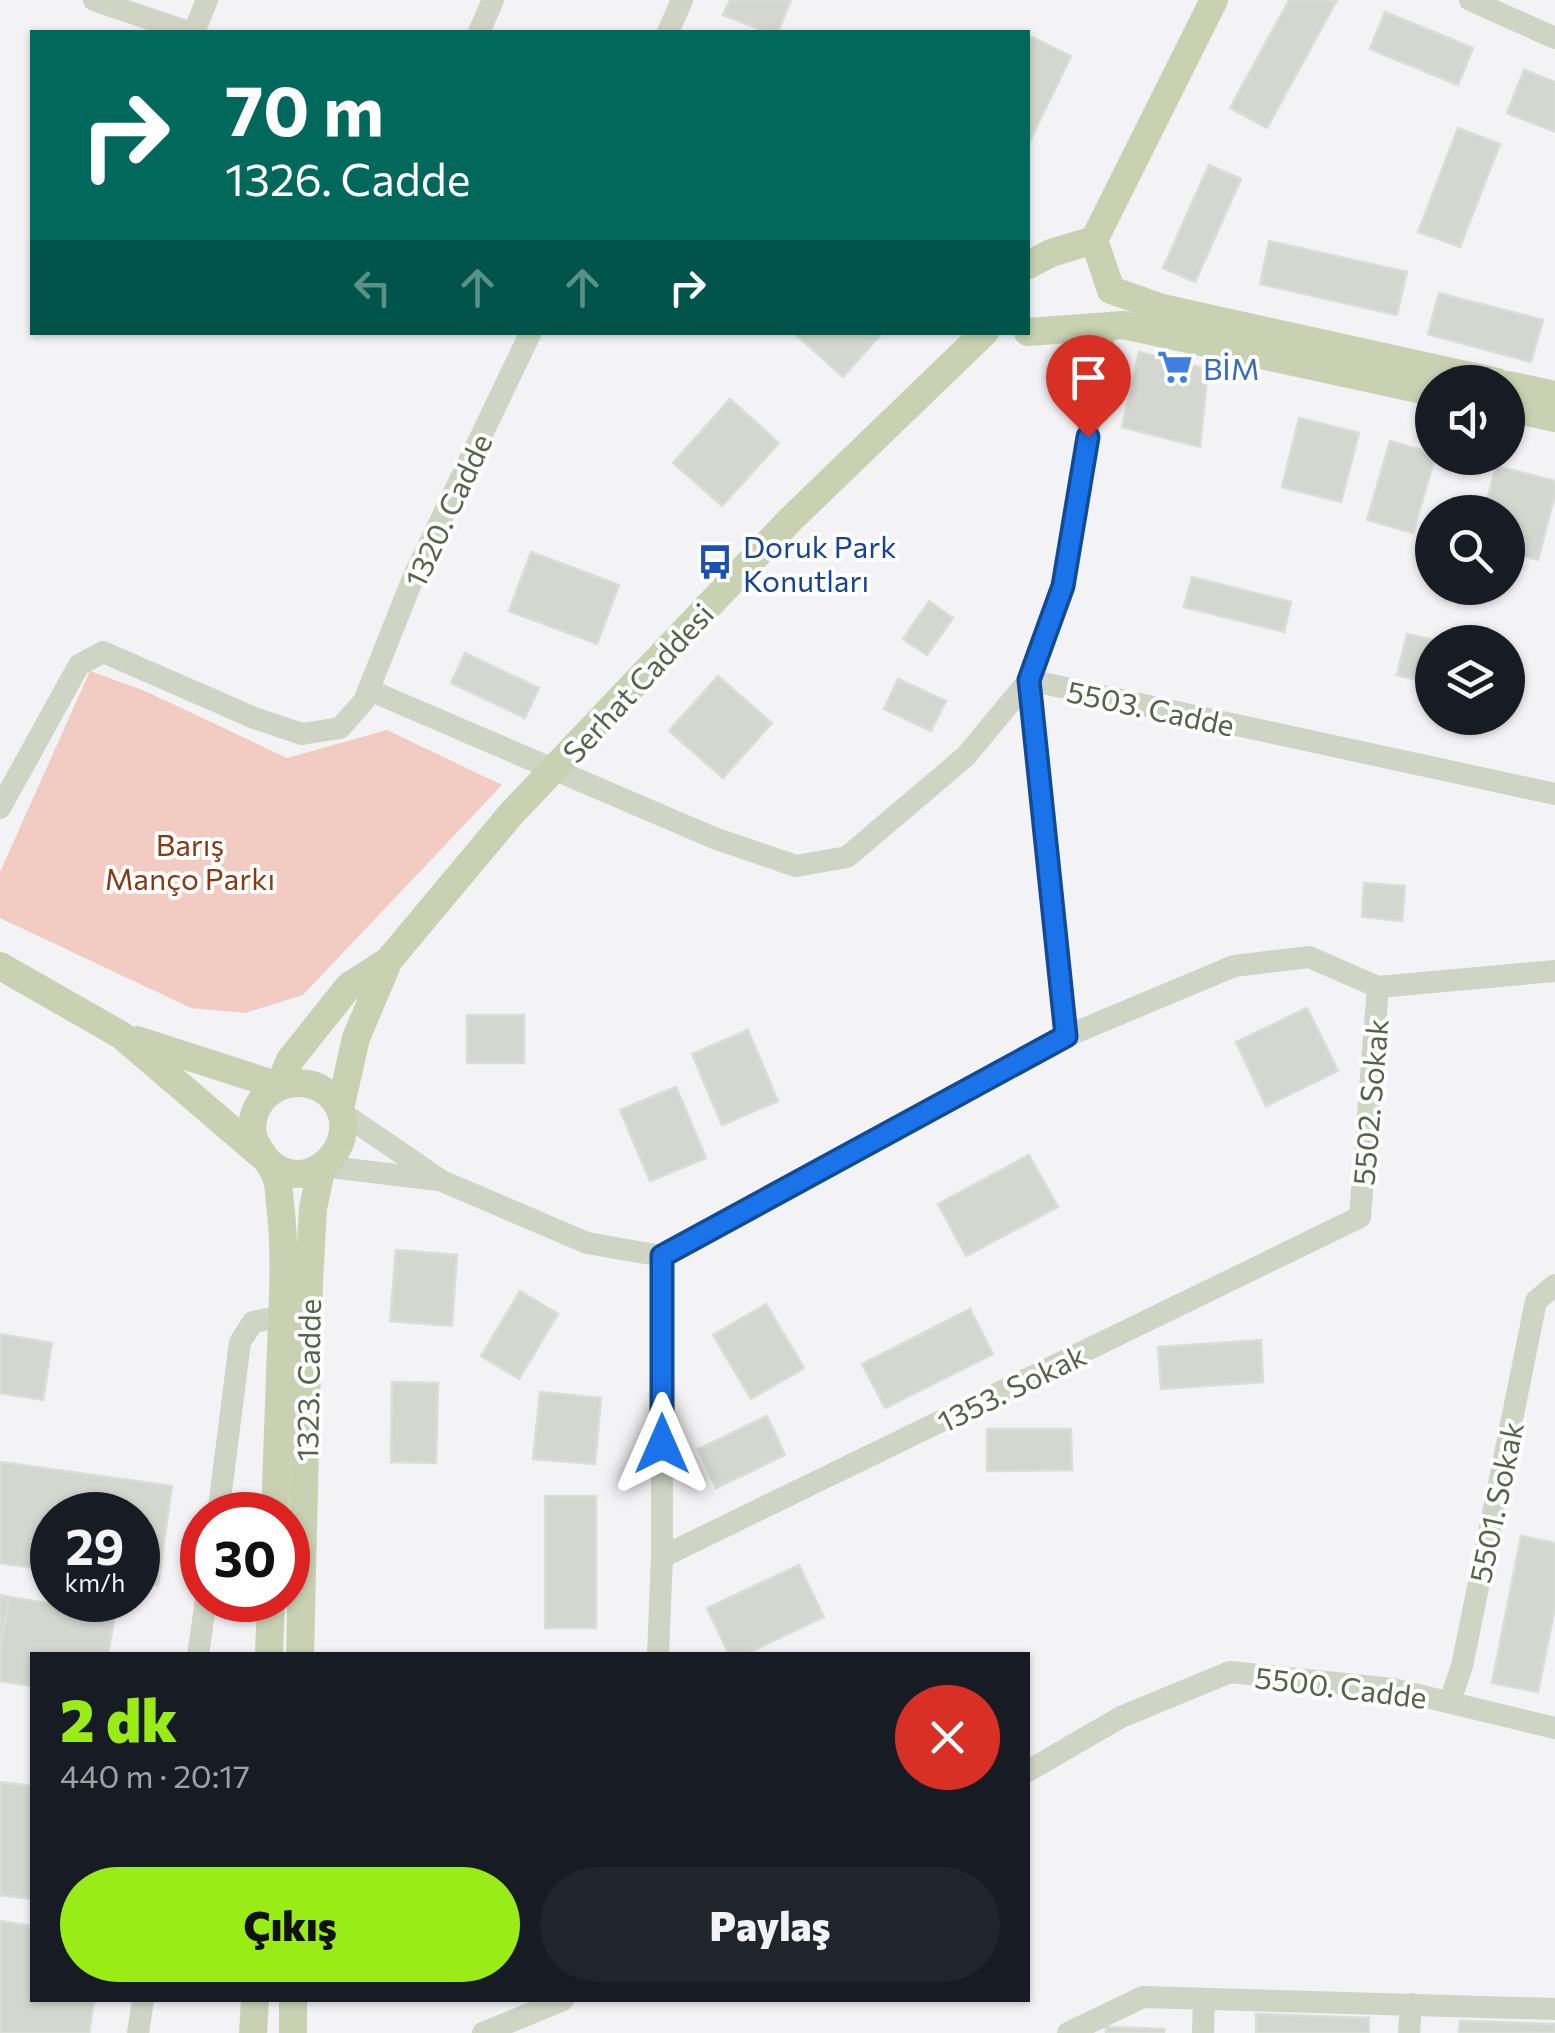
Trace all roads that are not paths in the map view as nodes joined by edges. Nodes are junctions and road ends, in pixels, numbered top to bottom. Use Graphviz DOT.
graph roads {
  1 [pos="94,0"];
  2 [pos="207,0"];
  3 [pos="493,0"];
  4 [pos="682,0"];
  5 [pos="1214,0"];
  6 [pos="1470,0"];
  7 [pos="185,30"];
  8 [pos="192,30"];
  9 [pos="480,30"];
  10 [pos="669,30"];
  11 [pos="1555,38"];
  12 [pos="1094,240"];
  13 [pos="1030,264"];
  14 [pos="1111,290"];
  15 [pos="1114,325"];
  16 [pos="1064,331"];
  17 [pos="1030,332"];
  18 [pos="531,335"];
  19 [pos="983,335"];
  20 [pos="1420,365"];
  21 [pos="1415,388"];
  22 [pos="1525,389"];
  23 [pos="1555,396"];
  24 [pos="1525,412"];
  25 [pos="1555,418"];
  26 [pos="1029,680"];
  27 [pos="369,690"];
  28 [pos="552,770"];
  29 [pos="1555,794"];
  30 [pos="0,808"];
  31 [pos="389,960"];
  32 [pos="0,966"];
  33 [pos="1555,970"];
  34 [pos="1378,987"];
  35 [pos="121,1035"];
  36 [pos="1066,1036"];
  37 [pos="279,1086"];
  38 [pos="340,1110"];
  39 [pos="260,1154"];
  40 [pos="322,1166"];
  41 [pos="442,1181"];
  42 [pos="1360,1217"];
  43 [pos="662,1256"];
  44 [pos="1555,1285"];
  45 [pos="282,1316"];
  46 [pos="221,1492"];
  47 [pos="276,1492"];
  48 [pos="662,1558"];
  49 [pos="203,1622"];
  50 [pos="270,1622"];
  51 [pos="198,1652"];
  52 [pos="269,1652"];
  53 [pos="300,1652"];
  54 [pos="658,1652"];
  55 [pos="1450,1701"];
  56 [pos="1555,1728"];
  57 [pos="1030,1771"];
  58 [pos="1204,1998"];
  59 [pos="143,2002"];
  60 [pos="255,2002"];
  61 [pos="293,2002"];
  62 [pos="558,2002"];
  63 [pos="1411,2004"];
  64 [pos="1555,2009"];
  65 [pos="138,2033"];
  66 [pos="253,2033"];
  67 [pos="293,2033"];
  68 [pos="483,2033"];
  69 [pos="1068,2033"];
  70 [pos="1203,2033"];
  71 [pos="1410,2033"];
  1 -- 7 [label="street"];
  2 -- 8 [label="street"];
  3 -- 9 [label="street"];
  4 -- 10 [label="street"];
  5 -- 12 [label="main road"];
  6 -- 11 [label="street"];
  12 -- 13 [label="main road"];
  12 -- 14 [label="main road"];
  14 -- 16 [label="main road"];
  14 -- 20 [label="main road"];
  15 -- 16 [label="main road"];
  15 -- 21 [label="main road"];
  15 -- 26 [label="street"];
  16 -- 17 [label="main road"];
  18 -- 27 [label="street, 1320. Cadde"];
  19 -- 28 [label="main road, Serhat Caddesi"];
  22 -- 23 [label="main road"];
  24 -- 25 [label="main road"];
  26 -- 28 [label="street, 5503. Cadde"];
  26 -- 29 [label="street, 5503. Cadde"];
  26 -- 36 [label="street"];
  27 -- 28 [label="street, 5503. Cadde"];
  27 -- 30 [label="street, 1320. Cadde"];
  28 -- 31 [label="main road, Serhat Caddesi"];
  31 -- 37 [label="main road"];
  31 -- 38 [label="main road"];
  32 -- 35 [label="main road"];
  33 -- 34 [label="street"];
  34 -- 36 [label="street"];
  34 -- 42 [label="street, 5502. Sokak"];
  35 -- 37 [label="main road"];
  35 -- 39 [label="main road"];
  36 -- 43 [label="street"];
  37 -- 38 [label="main road"];
  37 -- 39 [label="main road"];
  38 -- 40 [label="main road"];
  38 -- 41 [label="street"];
  39 -- 40 [label="main road"];
  39 -- 45 [label="main road"];
  40 -- 41 [label="street"];
  40 -- 53 [label="main road, 1323. Cadde"];
  41 -- 43 [label="street"];
  42 -- 48 [label="street, 1353. Sokak"];
  43 -- 48 [label="street"];
  44 -- 55 [label="street, 5501. Sokak"];
  45 -- 46 [label="street"];
  45 -- 47 [label="main road"];
  48 -- 54 [label="street"];
  49 -- 51 [label="street"];
  50 -- 52 [label="main road"];
  55 -- 56 [label="street, 5500. Cadde"];
  55 -- 57 [label="street, 5500. Cadde"];
  58 -- 63 [label="street"];
  58 -- 69 [label="street"];
  58 -- 70 [label="street"];
  59 -- 65 [label="street"];
  60 -- 66 [label="main road"];
  61 -- 67 [label="main road"];
  62 -- 68 [label="street"];
  63 -- 64 [label="street"];
  63 -- 71 [label="street"];
}
